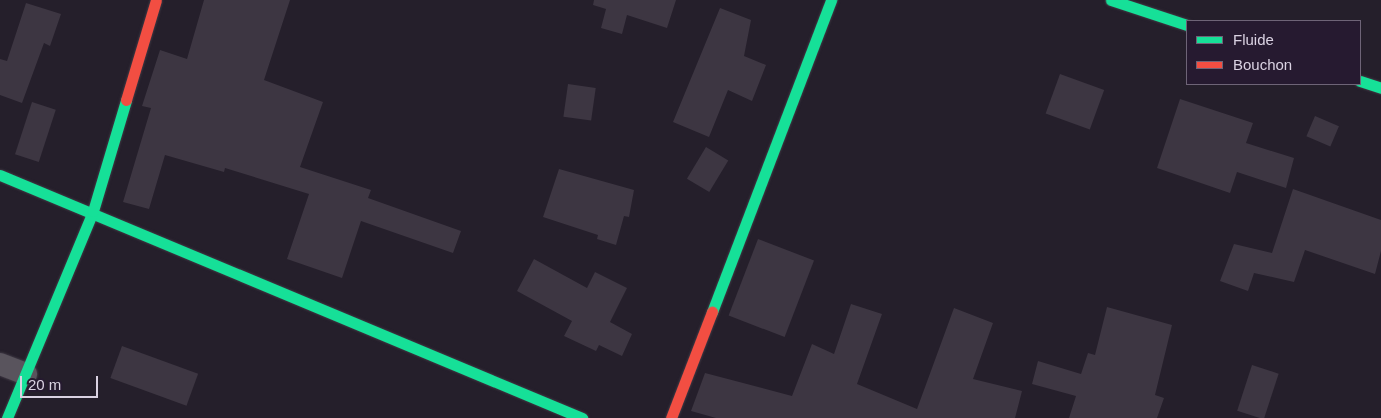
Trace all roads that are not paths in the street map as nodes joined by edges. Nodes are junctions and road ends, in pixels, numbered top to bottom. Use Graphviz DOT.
graph roads {
  1 [pos="156,0"];
  2 [pos="831,0"];
  3 [pos="1111,0"];
  4 [pos="1186,25"];
  5 [pos="1361,81"];
  6 [pos="1381,88"];
  7 [pos="0,175"];
  8 [pos="93,212"];
  9 [pos="0,364"];
  10 [pos="26,374"];
  11 [pos="7,418"];
  12 [pos="582,418"];
  13 [pos="671,418"];
  1 -- 8 [label="main road"];
  2 -- 13 [label="main road"];
  3 -- 4 [label="main road"];
  5 -- 6 [label="main road"];
  7 -- 8 [label="main road"];
  8 -- 10 [label="main road"];
  8 -- 12 [label="main road"];
  9 -- 10 [label="street"];
  10 -- 11 [label="main road"];
}
